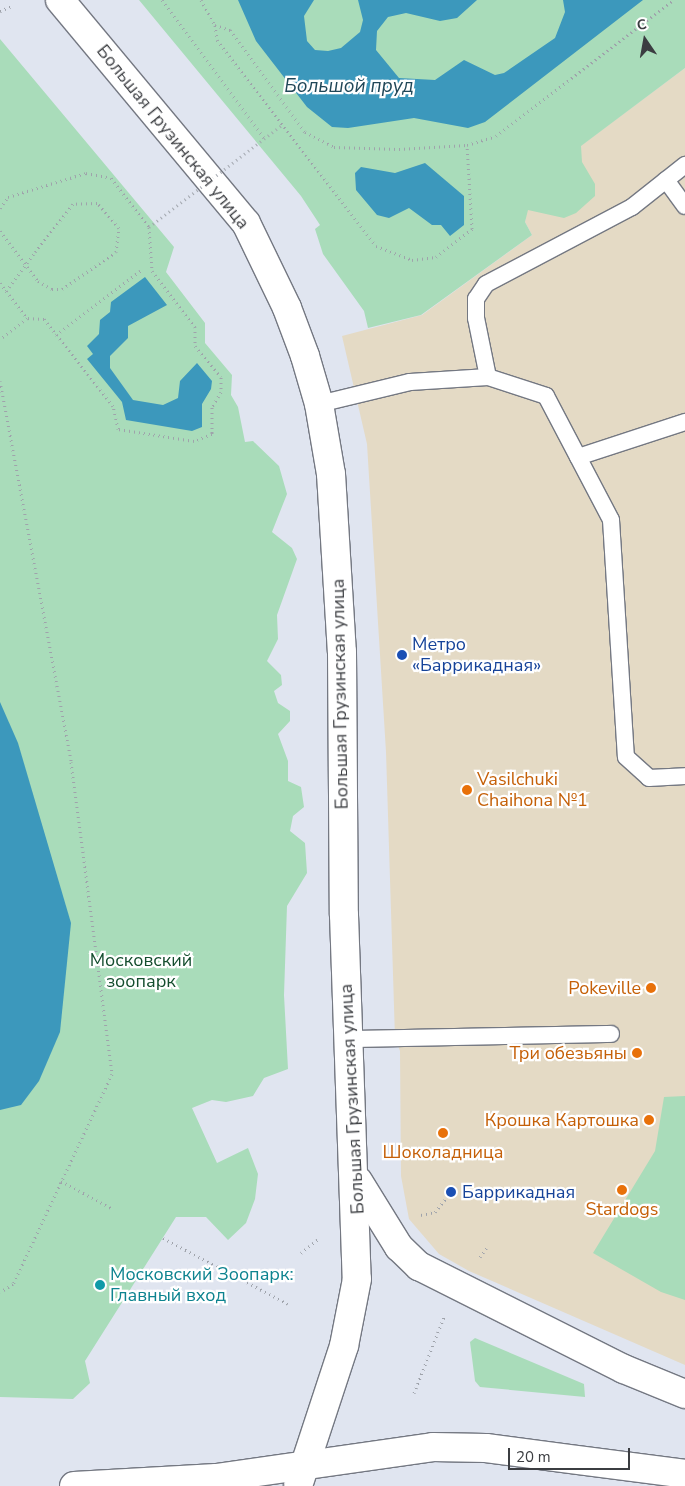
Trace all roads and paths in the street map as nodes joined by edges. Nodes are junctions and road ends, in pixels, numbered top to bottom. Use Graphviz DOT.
graph roads {
  1 [pos="60,0"];
  2 [pos="162,0"];
  3 [pos="201,0"];
  4 [pos="673,0"];
  5 [pos="12,6"];
  6 [pos="0,11"];
  7 [pos="215,25"];
  8 [pos="282,125"];
  9 [pos="264,138"];
  10 [pos="466,146"];
  11 [pos="685,165"];
  12 [pos="666,180"];
  13 [pos="685,206"];
  14 [pos="0,208"];
  15 [pos="149,227"];
  16 [pos="0,231"];
  17 [pos="140,271"];
  18 [pos="0,283"];
  19 [pos="6,291"];
  20 [pos="27,318"];
  21 [pos="56,335"];
  22 [pos="0,339"];
  23 [pos="488,376"];
  24 [pos="0,381"];
  25 [pos="319,404"];
  26 [pos="685,422"];
  27 [pos="578,457"];
  28 [pos="685,776"];
  29 [pos="611,1034"];
  30 [pos="349,1039"];
  31 [pos="354,1174"];
  32 [pos="61,1181"];
  33 [pos="451,1192"];
  34 [pos="113,1209"];
  35 [pos="417,1216"];
  36 [pos="163,1238"];
  37 [pos="318,1239"];
  38 [pos="302,1253"];
  39 [pos="0,1292"];
  40 [pos="288,1304"];
  41 [pos="445,1313"];
  42 [pos="414,1393"];
  43 [pos="685,1394"];
  44 [pos="685,1474"];
  45 [pos="302,1475"];
  46 [pos="74,1486"];
  47 [pos="270,1486"];
  1 -- 25 [label="main road, Большая Грузинская улица"];
  2 -- 9 [label="path"];
  3 -- 7 [label="path"];
  4 -- 10 [label="path"];
  5 -- 6 [label="path"];
  7 -- 8 [label="path"];
  7 -- 10 [label="path"];
  8 -- 9 [label="path, bridge"];
  8 -- 10 [label="path"];
  9 -- 15 [label="path, bridge"];
  11 -- 12 [label="lane"];
  12 -- 13 [label="lane"];
  12 -- 23 [label="lane"];
  14 -- 15 [label="path"];
  15 -- 21 [label="path"];
  16 -- 19 [label="path, bridge"];
  17 -- 21 [label="path"];
  18 -- 19 [label="path"];
  19 -- 20 [label="path"];
  20 -- 21 [label="path"];
  20 -- 22 [label="path"];
  23 -- 25 [label="lane"];
  23 -- 27 [label="lane"];
  24 -- 32 [label="path"];
  25 -- 30 [label="main road, Большая Грузинская улица"];
  26 -- 27 [label="lane"];
  27 -- 28 [label="lane"];
  29 -- 30 [label="lane"];
  30 -- 31 [label="main road, Большая Грузинская улица"];
  31 -- 43 [label="main road"];
  31 -- 45 [label="main road, Большая Грузинская улица"];
  32 -- 34 [label="path"];
  32 -- 39 [label="path"];
  33 -- 35 [label="path"];
  36 -- 40 [label="path"];
  37 -- 38 [label="path"];
  41 -- 42 [label="path"];
  44 -- 45 [label="main road"];
  45 -- 46 [label="main road"];
  45 -- 47 [label="main road"];
}
